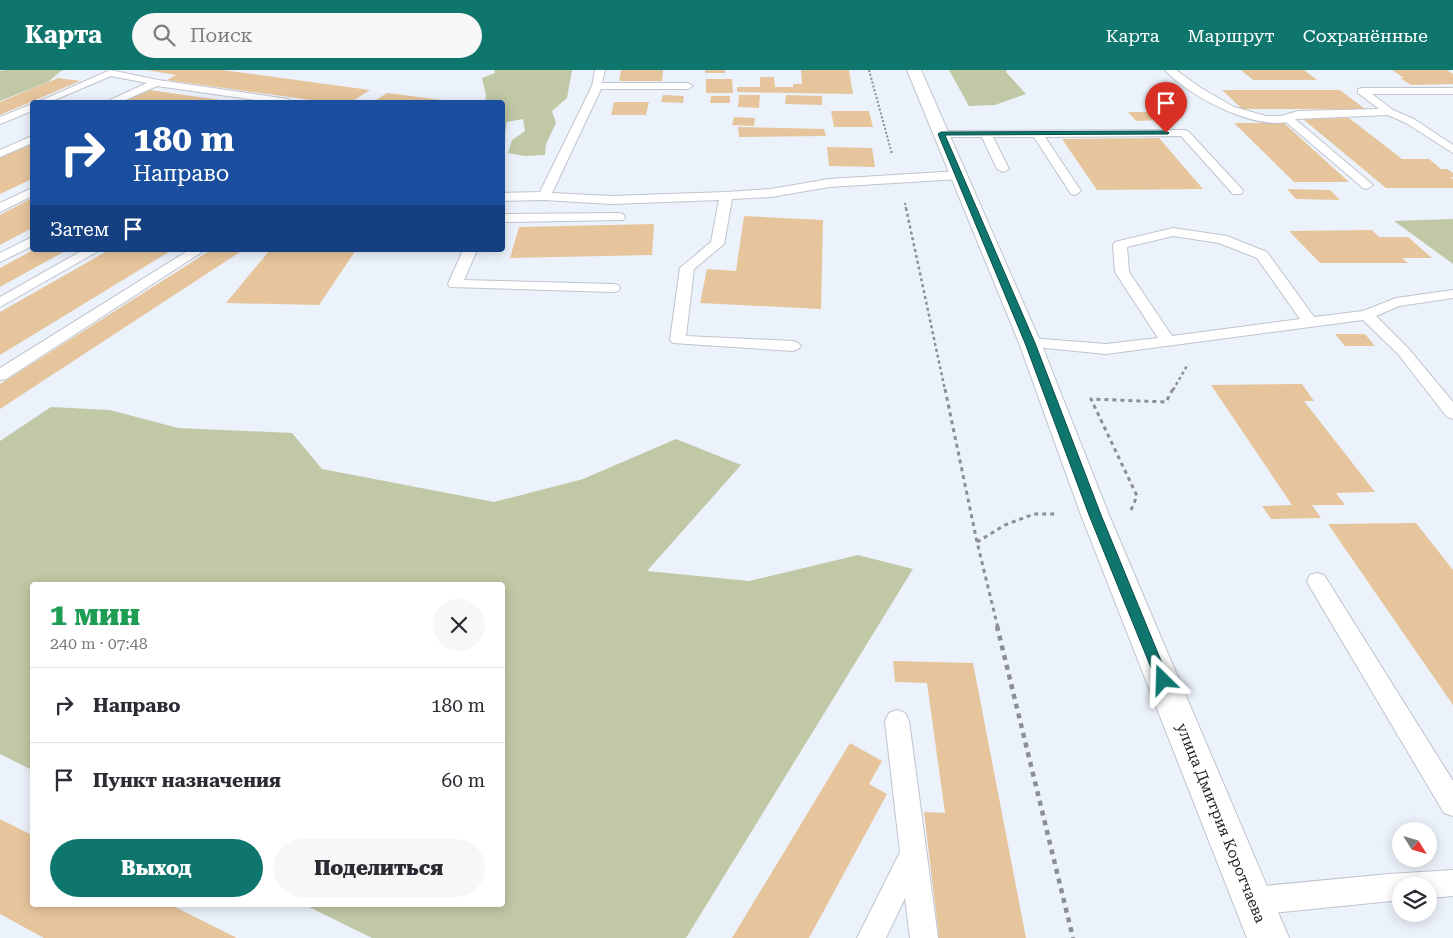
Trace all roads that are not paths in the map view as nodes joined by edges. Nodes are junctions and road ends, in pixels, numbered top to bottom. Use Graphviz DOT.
graph roads {
  1 [pos="600,70"];
  2 [pos="914,70"];
  3 [pos="1170,70"];
  4 [pos="156,84"];
  5 [pos="597,86"];
  6 [pos="688,86"];
  7 [pos="1453,90"];
  8 [pos="47,100"];
  9 [pos="119,100"];
  10 [pos="273,100"];
  11 [pos="30,108"];
  12 [pos="1389,112"];
  13 [pos="1289,119"];
  14 [pos="0,121"];
  15 [pos="1037,133"];
  16 [pos="941,134"];
  17 [pos="986,134"];
  18 [pos="30,141"];
  19 [pos="1453,150"];
  20 [pos="0,154"];
  21 [pos="1003,169"];
  22 [pos="959,175"];
  23 [pos="1367,184"];
  24 [pos="1237,191"];
  25 [pos="1076,192"];
  26 [pos="30,193"];
  27 [pos="544,196"];
  28 [pos="726,196"];
  29 [pos="505,197"];
  30 [pos="0,208"];
  31 [pos="619,217"];
  32 [pos="505,218"];
  33 [pos="30,242"];
  34 [pos="89,252"];
  35 [pos="195,252"];
  36 [pos="469,252"];
  37 [pos="0,258"];
  38 [pos="613,288"];
  39 [pos="1453,294"];
  40 [pos="0,303"];
  41 [pos="1366,315"];
  42 [pos="1310,322"];
  43 [pos="1168,341"];
  44 [pos="1030,343"];
  45 [pos="794,346"];
  46 [pos="0,374"];
  47 [pos="1453,413"];
  48 [pos="1317,581"];
  49 [pos="897,721"];
  50 [pos="1453,804"];
  51 [pos="913,855"];
  52 [pos="1453,883"];
  53 [pos="1252,901"];
  54 [pos="871,938"];
  55 [pos="924,938"];
  56 [pos="1268,938"];
  1 -- 5 [label="lane"];
  2 -- 16 [label="street, улица Дмитрия Коротчаева"];
  3 -- 13 [label="lane"];
  4 -- 8 [label="lane"];
  4 -- 9 [label="lane"];
  4 -- 10 [label="lane"];
  5 -- 6 [label="lane"];
  5 -- 27 [label="lane"];
  7 -- 12 [label="lane"];
  11 -- 14 [label="lane"];
  12 -- 13 [label="lane"];
  12 -- 19 [label="lane"];
  13 -- 23 [label="lane"];
  15 -- 17 [label="lane"];
  15 -- 24 [label="lane"];
  15 -- 25 [label="lane"];
  16 -- 17 [label="lane"];
  16 -- 22 [label="street, улица Дмитрия Коротчаева"];
  17 -- 21 [label="lane"];
  18 -- 20 [label="lane"];
  22 -- 28 [label="lane"];
  22 -- 44 [label="street, улица Дмитрия Коротчаева"];
  26 -- 30 [label="lane"];
  27 -- 28 [label="lane"];
  27 -- 29 [label="lane"];
  28 -- 45 [label="lane"];
  31 -- 32 [label="lane"];
  33 -- 37 [label="lane"];
  34 -- 40 [label="lane"];
  35 -- 46 [label="lane"];
  36 -- 38 [label="lane"];
  39 -- 41 [label="lane"];
  41 -- 42 [label="lane"];
  41 -- 47 [label="lane"];
  42 -- 43 [label="lane"];
  42 -- 43 [label="lane"];
  43 -- 44 [label="lane"];
  44 -- 53 [label="street, улица Дмитрия Коротчаева"];
  48 -- 50 [label="lane"];
  49 -- 51 [label="lane"];
  51 -- 54 [label="lane"];
  51 -- 55 [label="lane"];
  52 -- 53 [label="lane"];
  53 -- 56 [label="street, улица Дмитрия Коротчаева"];
}
